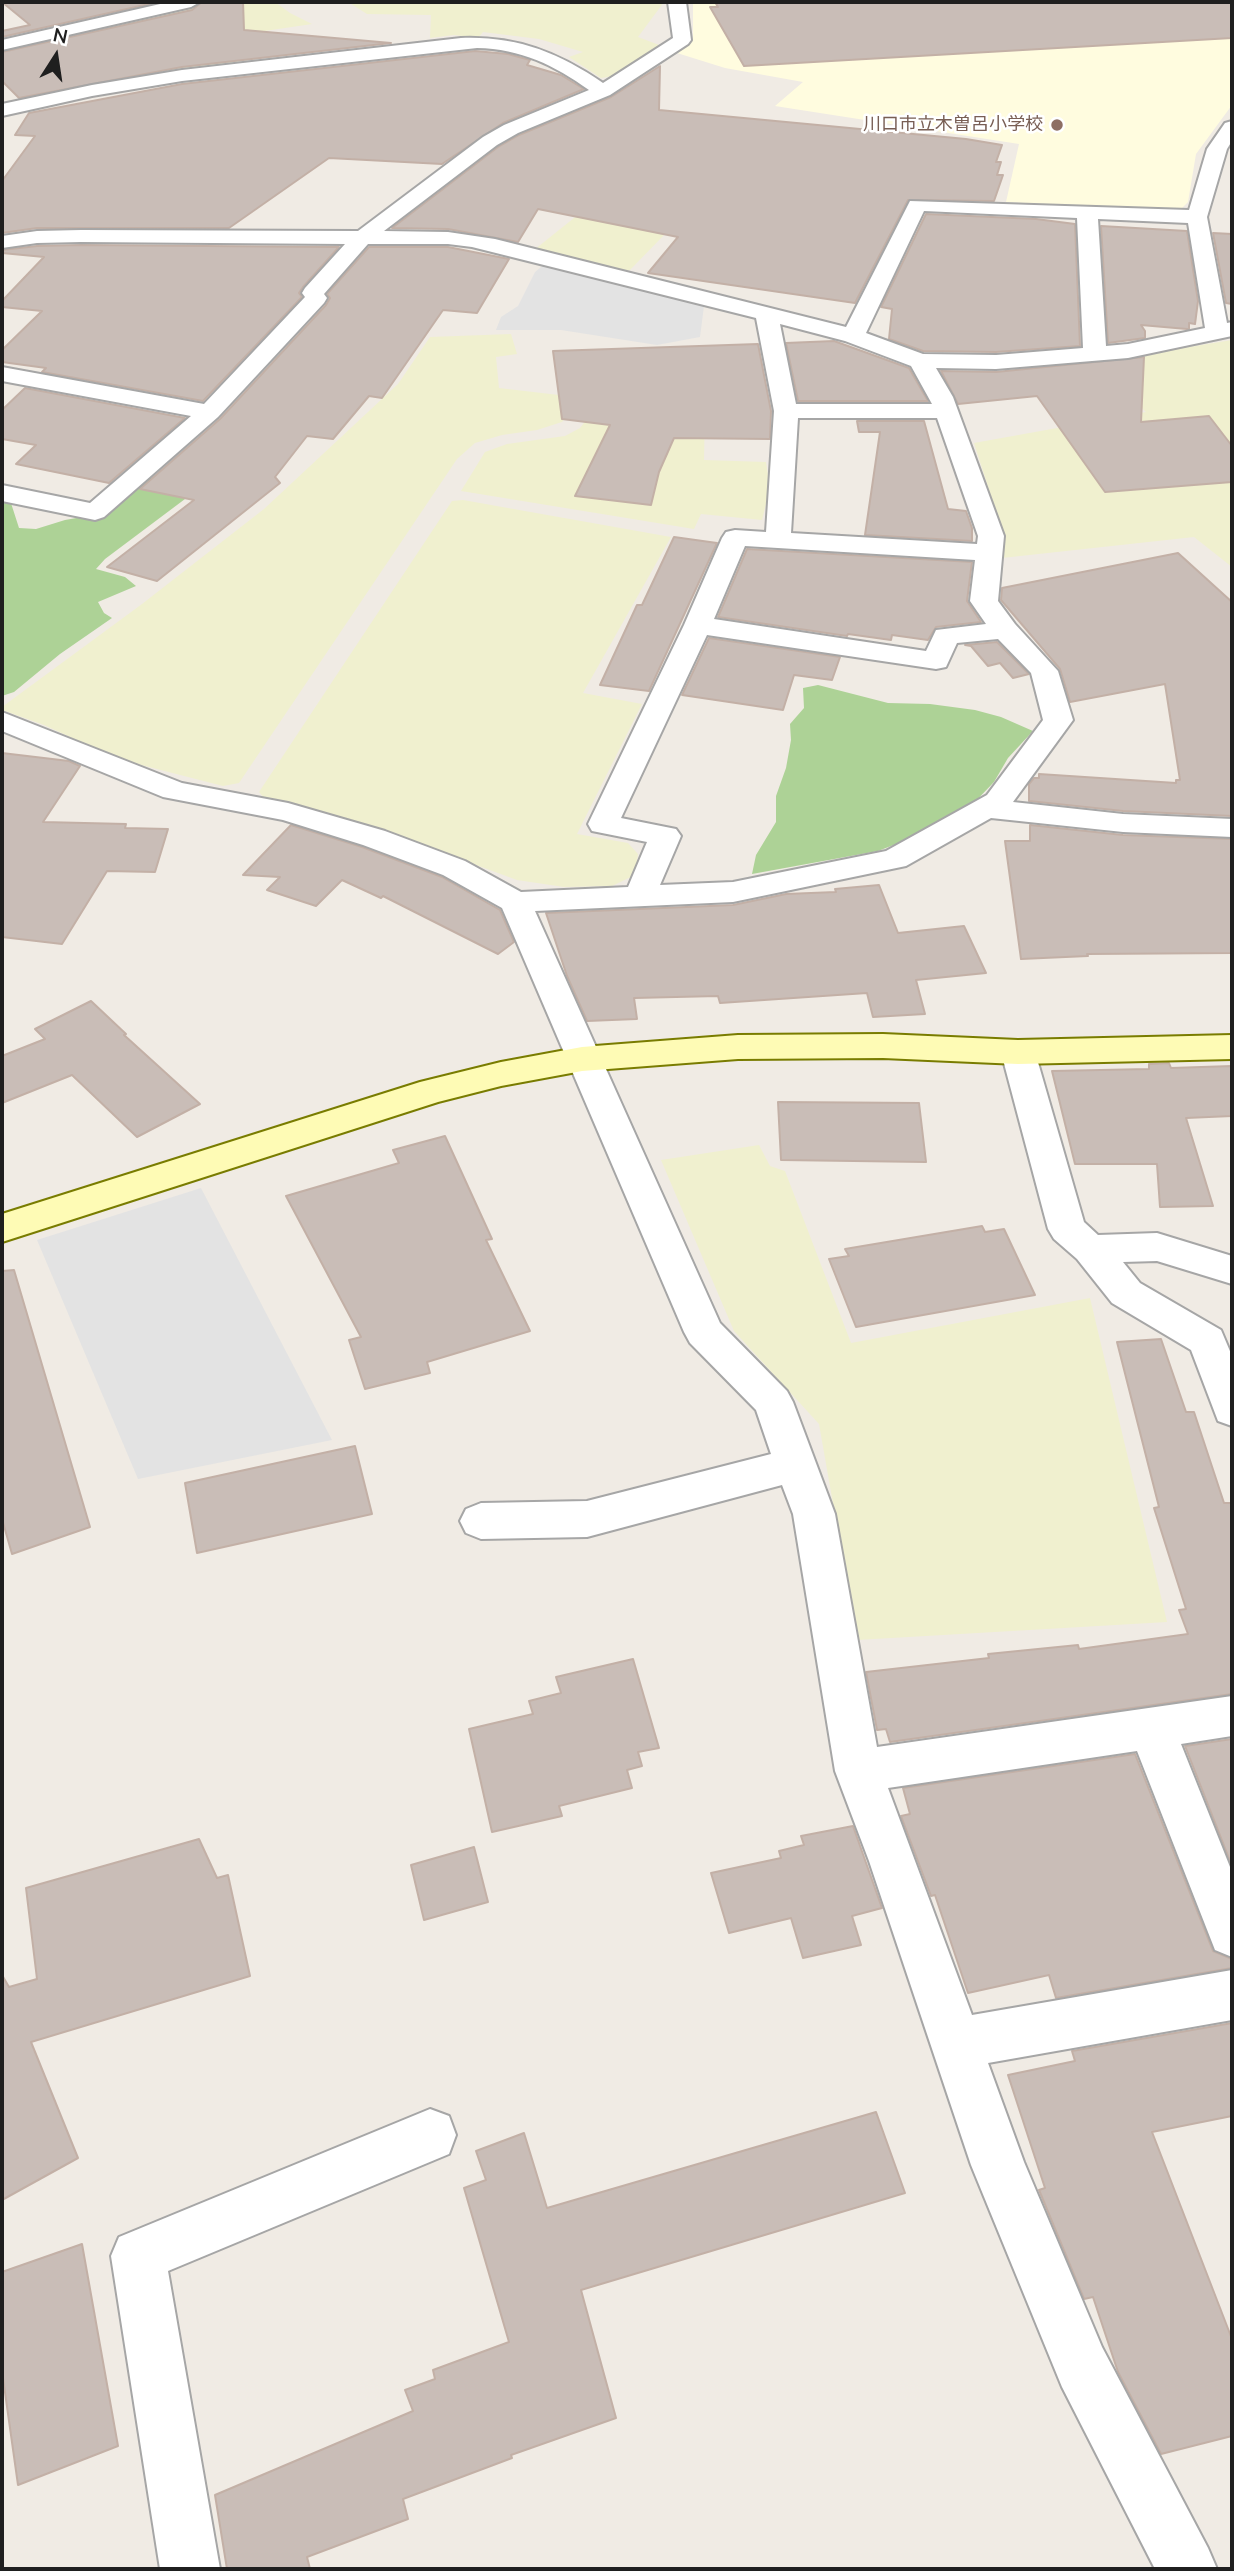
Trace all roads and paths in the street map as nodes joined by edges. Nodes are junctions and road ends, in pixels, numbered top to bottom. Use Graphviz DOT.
graph roads {
  1 [pos="191,2"];
  2 [pos="677,2"];
  3 [pos="2,46"];
  4 [pos="603,91"];
  5 [pos="2,110"];
  6 [pos="1232,127"];
  7 [pos="1087,214"];
  8 [pos="1197,217"];
  9 [pos="362,239"];
  10 [pos="2,243"];
  11 [pos="766,315"];
  12 [pos="1225,330"];
  13 [pos="853,336"];
  14 [pos="1096,353"];
  15 [pos="920,361"];
  16 [pos="2,375"];
  17 [pos="786,411"];
  18 [pos="944,411"];
  19 [pos="210,412"];
  20 [pos="2,493"];
  21 [pos="778,541"];
  22 [pos="990,553"];
  23 [pos="698,625"];
  24 [pos="1005,630"];
  25 [pos="2,721"];
  26 [pos="986,808"];
  27 [pos="1232,828"];
  28 [pos="640,896"];
  29 [pos="515,902"];
  30 [pos="1232,1047"];
  31 [pos="1018,1052"];
  32 [pos="582,1059"];
  33 [pos="2,1228"];
  34 [pos="1090,1249"];
  35 [pos="1232,1270"];
  36 [pos="1232,1410"];
  37 [pos="796,1464"];
  38 [pos="481,1521"];
  39 [pos="1232,1716"];
  40 [pos="1151,1727"];
  41 [pos="858,1771"];
  42 [pos="1232,1933"];
  43 [pos="1232,1995"];
  44 [pos="957,2043"];
  45 [pos="430,2135"];
  46 [pos="190,2569"];
  47 [pos="1187,2569"];
  1 -- 3 [label="street"];
  2 -- 4 [label="street"];
  4 -- 5 [label="street"];
  4 -- 9 [label="street"];
  6 -- 8 [label="street"];
  7 -- 8 [label="street"];
  7 -- 13 [label="street"];
  7 -- 14 [label="street"];
  8 -- 12 [label="street"];
  9 -- 10 [label="street"];
  9 -- 11 [label="street"];
  9 -- 19 [label="street"];
  11 -- 13 [label="street"];
  11 -- 17 [label="street"];
  12 -- 14 [label="street"];
  13 -- 15 [label="street"];
  14 -- 15 [label="street"];
  15 -- 18 [label="street"];
  16 -- 19 [label="street"];
  17 -- 18 [label="street"];
  17 -- 21 [label="street"];
  18 -- 22 [label="street"];
  19 -- 20 [label="street"];
  21 -- 22 [label="street"];
  21 -- 23 [label="street"];
  22 -- 24 [label="street"];
  23 -- 24 [label="street"];
  23 -- 28 [label="street"];
  24 -- 26 [label="street"];
  25 -- 29 [label="street"];
  26 -- 27 [label="street"];
  26 -- 28 [label="street"];
  28 -- 29 [label="street"];
  29 -- 32 [label="street"];
  30 -- 31 [label="street"];
  31 -- 32 [label="street"];
  31 -- 34 [label="street"];
  32 -- 33 [label="street"];
  32 -- 37 [label="street"];
  34 -- 35 [label="street"];
  34 -- 36 [label="street"];
  37 -- 38 [label="street"];
  37 -- 41 [label="street"];
  39 -- 40 [label="street"];
  40 -- 41 [label="street"];
  40 -- 42 [label="street"];
  41 -- 44 [label="street"];
  43 -- 44 [label="street"];
  44 -- 47 [label="street"];
  45 -- 46 [label="street"];
}
